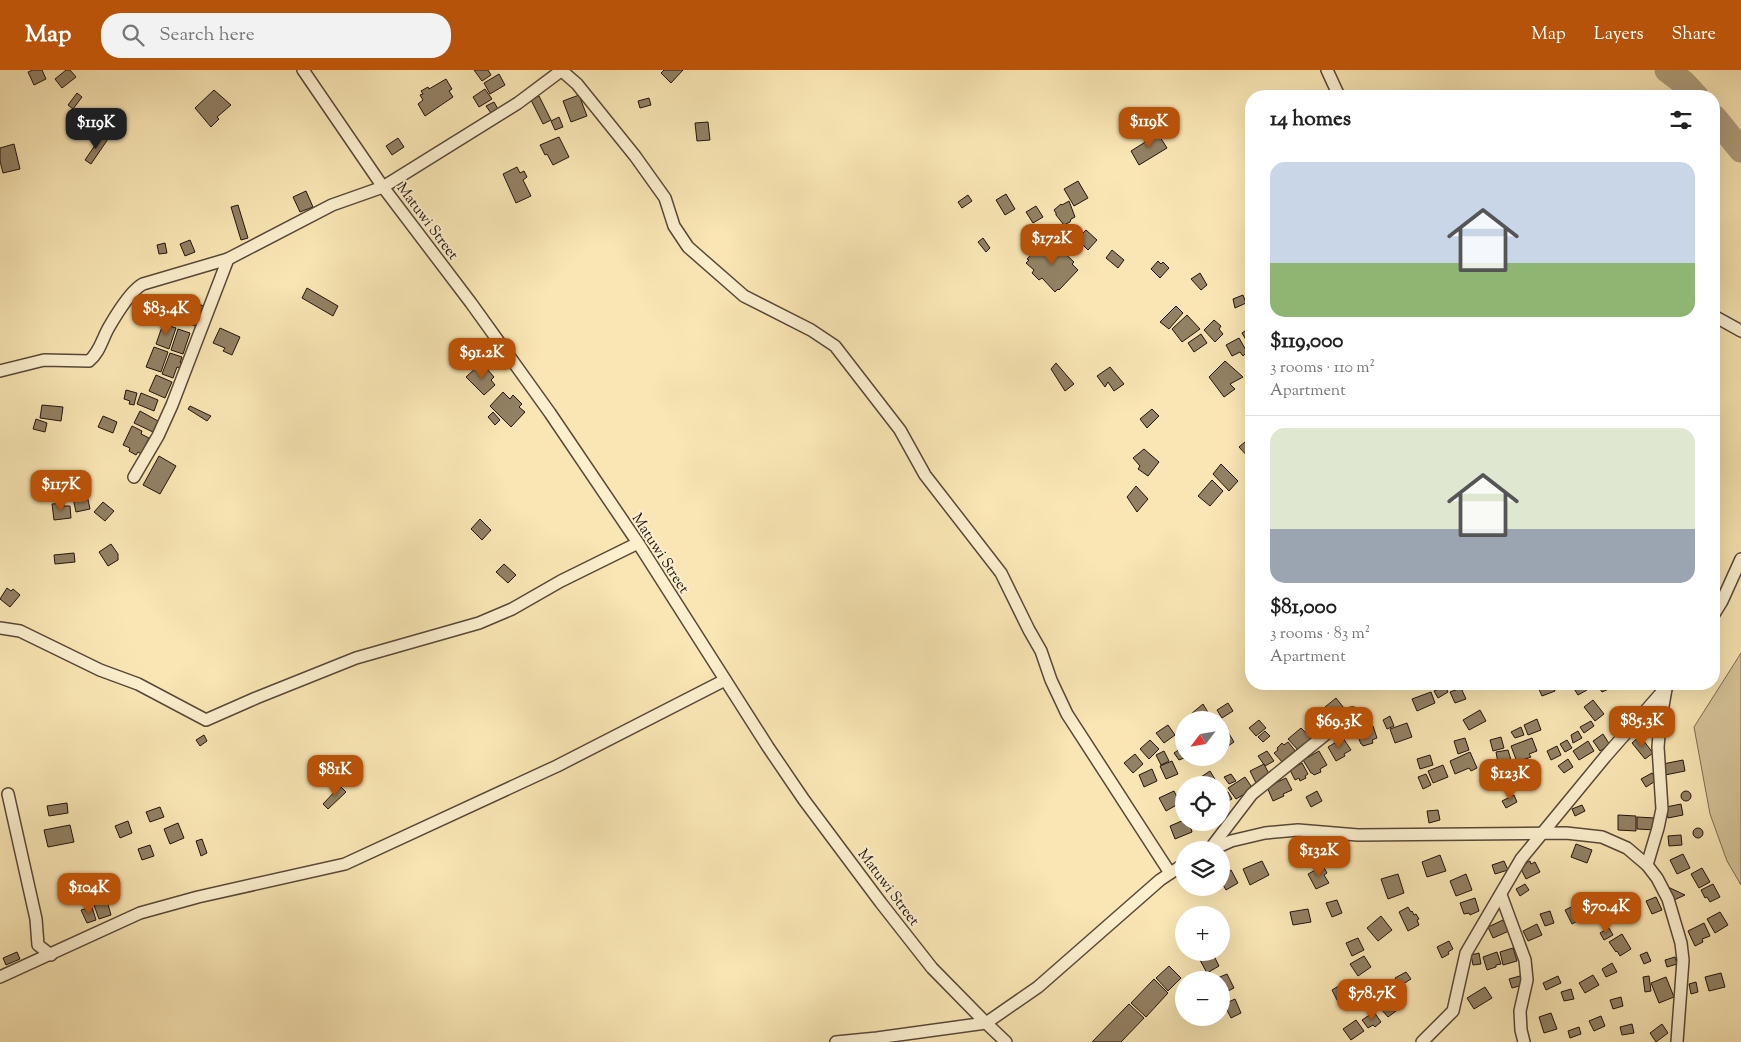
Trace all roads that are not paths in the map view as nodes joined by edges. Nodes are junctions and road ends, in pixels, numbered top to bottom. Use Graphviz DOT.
graph roads {
  1 [pos="303,70"];
  2 [pos="561,70"];
  3 [pos="1327,70"];
  4 [pos="1336,90"];
  5 [pos="384,187"];
  6 [pos="228,259"];
  7 [pos="1720,319"];
  8 [pos="1741,331"];
  9 [pos="0,371"];
  10 [pos="134,477"];
  11 [pos="638,543"];
  12 [pos="1741,559"];
  13 [pos="1720,602"];
  14 [pos="0,628"];
  15 [pos="725,680"];
  16 [pos="1664,690"];
  17 [pos="1666,690"];
  18 [pos="1352,712"];
  19 [pos="8,794"];
  20 [pos="1542,834"];
  21 [pos="1217,841"];
  22 [pos="1230,841"];
  23 [pos="1647,865"];
  24 [pos="1175,870"];
  25 [pos="1170,873"];
  26 [pos="1501,895"];
  27 [pos="51,955"];
  28 [pos="0,977"];
  29 [pos="986,1023"];
  30 [pos="836,1042"];
  31 [pos="1006,1042"];
  32 [pos="1422,1042"];
  33 [pos="1524,1042"];
  34 [pos="1677,1042"];
  1 -- 5 [label="street, Matuwi Street"];
  2 -- 5 [label="street"];
  2 -- 25 [label="street"];
  3 -- 4 [label="street"];
  5 -- 6 [label="street"];
  5 -- 11 [label="street, Matuwi Street"];
  6 -- 9 [label="street"];
  6 -- 10 [label="street"];
  7 -- 8 [label="street"];
  11 -- 14 [label="street"];
  11 -- 15 [label="street, Matuwi Street"];
  12 -- 13 [label="street"];
  15 -- 27 [label="street"];
  15 -- 29 [label="street, Matuwi Street"];
  16 -- 20 [label="street"];
  17 -- 23 [label="street"];
  18 -- 21 [label="street"];
  19 -- 27 [label="street"];
  20 -- 22 [label="street"];
  20 -- 23 [label="street"];
  20 -- 26 [label="street"];
  23 -- 34 [label="street"];
  24 -- 25 [label="street"];
  25 -- 29 [label="street"];
  26 -- 32 [label="street"];
  26 -- 33 [label="street"];
  27 -- 28 [label="street"];
  29 -- 30 [label="street"];
  29 -- 31 [label="street, Matuwi Street"];
}
